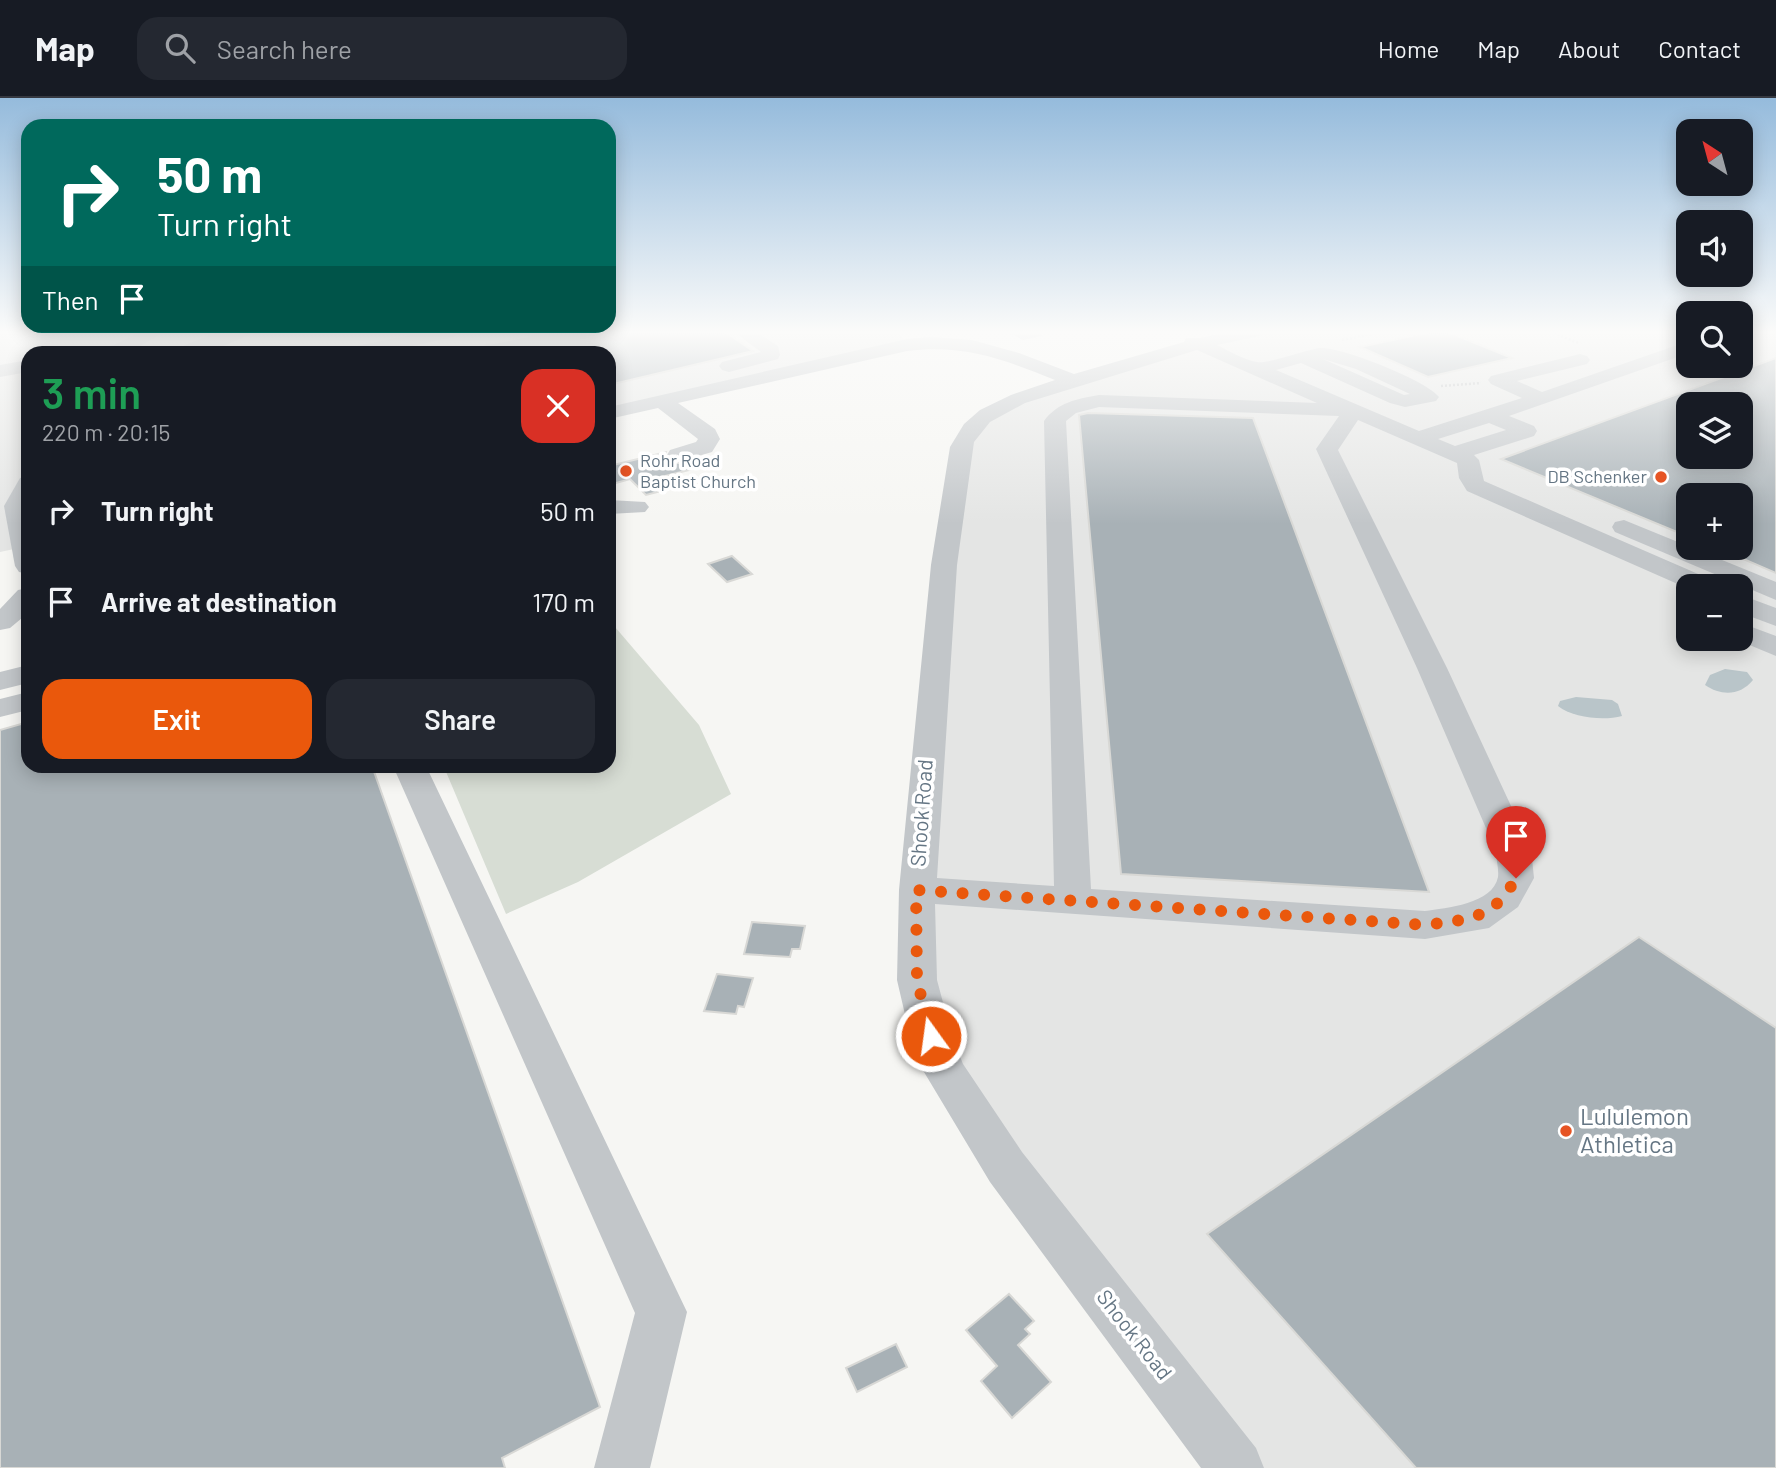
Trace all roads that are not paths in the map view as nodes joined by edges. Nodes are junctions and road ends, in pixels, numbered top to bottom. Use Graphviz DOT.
graph roads {
  1 [pos="684,396"];
  2 [pos="1027,396"];
  3 [pos="1320,396"];
  4 [pos="1389,396"];
  5 [pos="1427,396"];
  6 [pos="1533,396"];
  7 [pos="1549,396"];
  8 [pos="1540,399"];
  9 [pos="662,401"];
  10 [pos="1353,410"];
  11 [pos="616,411"];
  12 [pos="1489,415"];
  13 [pos="1419,438"];
  14 [pos="678,455"];
  15 [pos="1461,457"];
  16 [pos="21,496"];
  17 [pos="616,507"];
  18 [pos="637,507"];
  19 [pos="21,542"];
  20 [pos="1676,574"];
  21 [pos="1776,592"];
  22 [pos="21,606"];
  23 [pos="1753,608"];
  24 [pos="1776,618"];
  25 [pos="0,622"];
  26 [pos="1753,636"];
  27 [pos="1776,647"];
  28 [pos="21,676"];
  29 [pos="0,681"];
  30 [pos="21,703"];
  31 [pos="0,708"];
  32 [pos="413,773"];
  33 [pos="916,890"];
  34 [pos="1073,901"];
  35 [pos="622,1468"];
  36 [pos="1236,1468"];
  1 -- 9 [label="street"];
  2 -- 33 [label="street, Shook Road"];
  3 -- 10 [label="street"];
  4 -- 5 [label="street"];
  6 -- 8 [label="street"];
  7 -- 8 [label="street"];
  8 -- 12 [label="street"];
  9 -- 11 [label="street"];
  9 -- 14 [label="street"];
  10 -- 13 [label="street"];
  10 -- 34 [label="street"];
  10 -- 34 [label="street"];
  12 -- 13 [label="street"];
  12 -- 15 [label="street"];
  13 -- 15 [label="street"];
  15 -- 20 [label="street"];
  15 -- 21 [label="street"];
  16 -- 19 [label="street"];
  17 -- 18 [label="street"];
  22 -- 25 [label="street"];
  23 -- 24 [label="street"];
  26 -- 27 [label="street"];
  28 -- 29 [label="street"];
  30 -- 31 [label="street"];
  32 -- 35 [label="street"];
  33 -- 34 [label="street"];
  33 -- 36 [label="street, Shook Road"];
}
